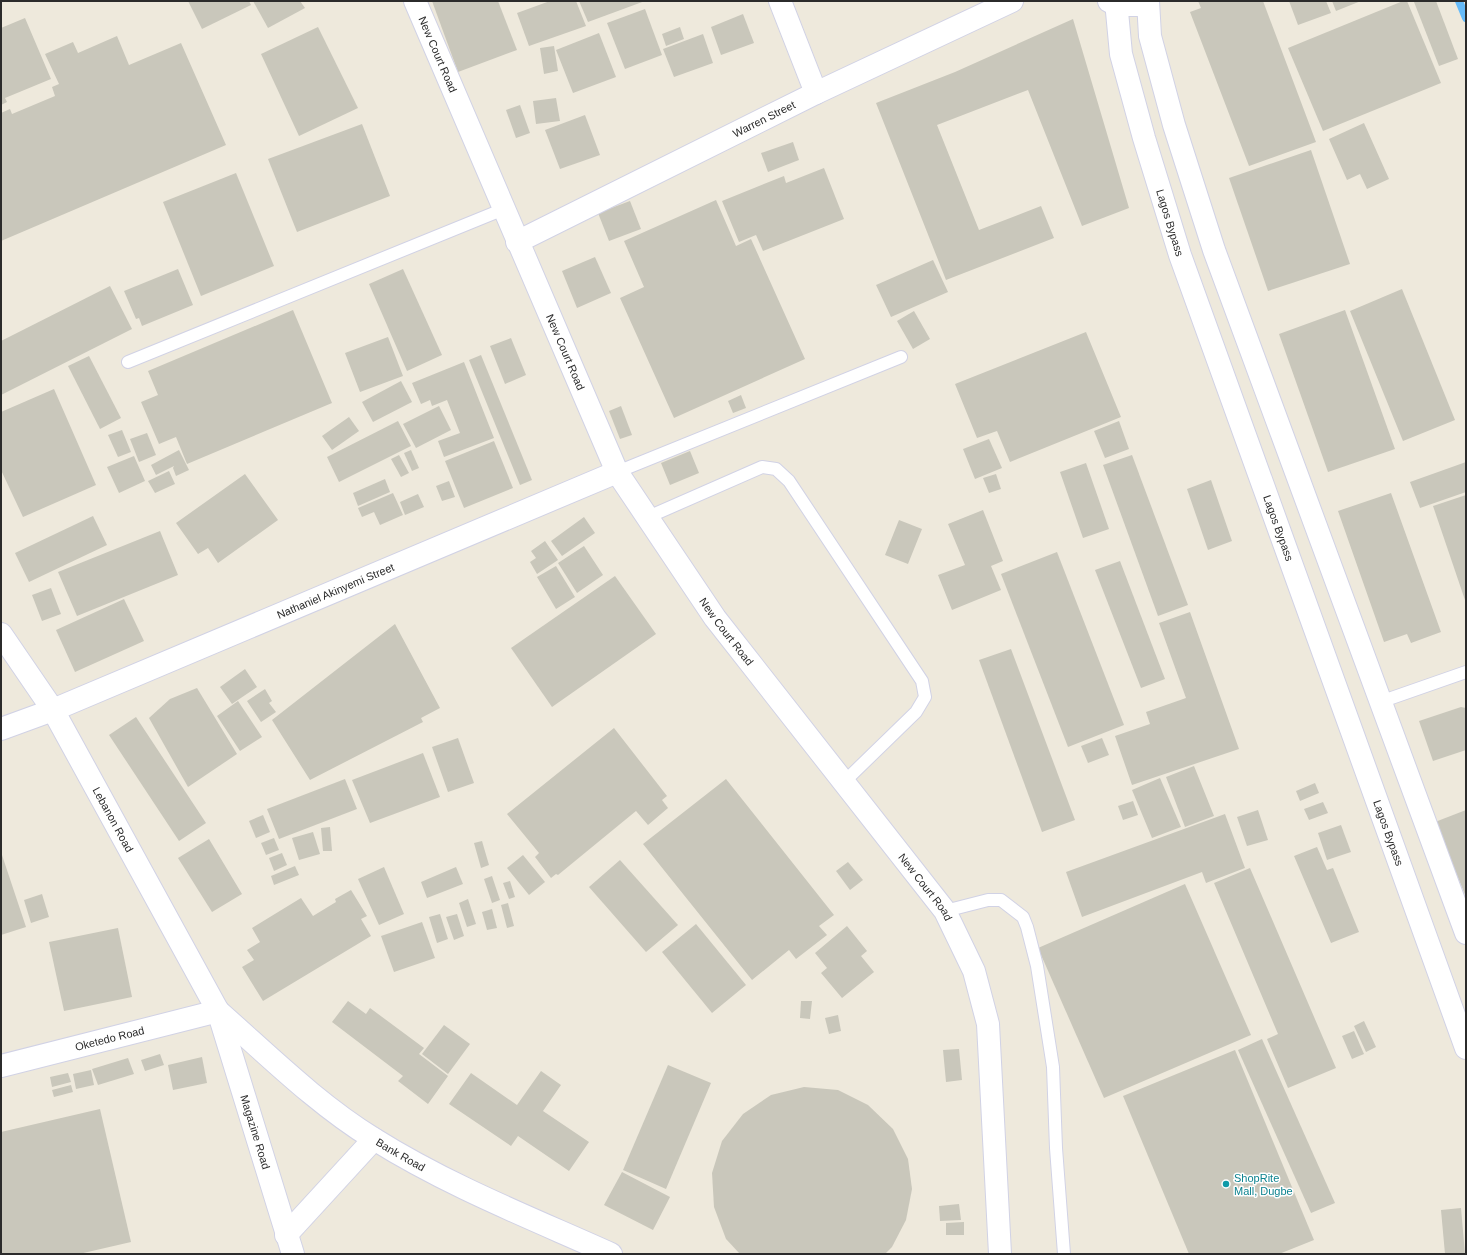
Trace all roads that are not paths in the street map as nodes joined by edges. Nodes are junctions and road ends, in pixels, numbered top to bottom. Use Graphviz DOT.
graph roads {
  1 [pos="415,1"];
  2 [pos="780,1"];
  3 [pos="1012,1"];
  4 [pos="1114,2"];
  5 [pos="1147,3"];
  6 [pos="816,93"];
  7 [pos="504,209"];
  8 [pos="518,242"];
  9 [pos="901,357"];
  10 [pos="128,362"];
  11 [pos="617,472"];
  12 [pos="648,517"];
  13 [pos="1,634"];
  14 [pos="1466,672"];
  15 [pos="1380,702"];
  16 [pos="53,710"];
  17 [pos="1,729"];
  18 [pos="844,782"];
  19 [pos="945,911"];
  20 [pos="1466,933"];
  21 [pos="218,1011"];
  22 [pos="1466,1048"];
  23 [pos="1,1066"];
  24 [pos="374,1139"];
  25 [pos="290,1244"];
  26 [pos="611,1254"];
  27 [pos="1000,1254"];
  28 [pos="1064,1254"];
  1 -- 7 [label="street, New Court Road"];
  2 -- 6 [label="street"];
  3 -- 6 [label="street, Warren Street"];
  4 -- 5 [label="street"];
  4 -- 22 [label="street, Lagos Bypass"];
  5 -- 15 [label="street"];
  6 -- 8 [label="street, Warren Street"];
  7 -- 8 [label="street, New Court Road"];
  7 -- 10 [label="lane"];
  8 -- 11 [label="street, New Court Road"];
  9 -- 11 [label="lane"];
  11 -- 12 [label="street, New Court Road"];
  11 -- 16 [label="street, Nathaniel Akinyemi Street"];
  12 -- 18 [label="street, New Court Road"];
  12 -- 18 [label="lane"];
  13 -- 16 [label="street, Lebanon Road"];
  14 -- 15 [label="lane"];
  15 -- 20 [label="street"];
  16 -- 17 [label="street, Nathaniel Akinyemi Street"];
  16 -- 21 [label="street, Lebanon Road"];
  18 -- 19 [label="street, New Court Road"];
  19 -- 27 [label="street, New Court Road"];
  19 -- 28 [label="lane"];
  21 -- 23 [label="street, Oketedo Road"];
  21 -- 24 [label="street, Bank Road"];
  21 -- 25 [label="street, Magazine Road"];
  24 -- 25 [label="street"];
  24 -- 26 [label="street, Bank Road"];
}
